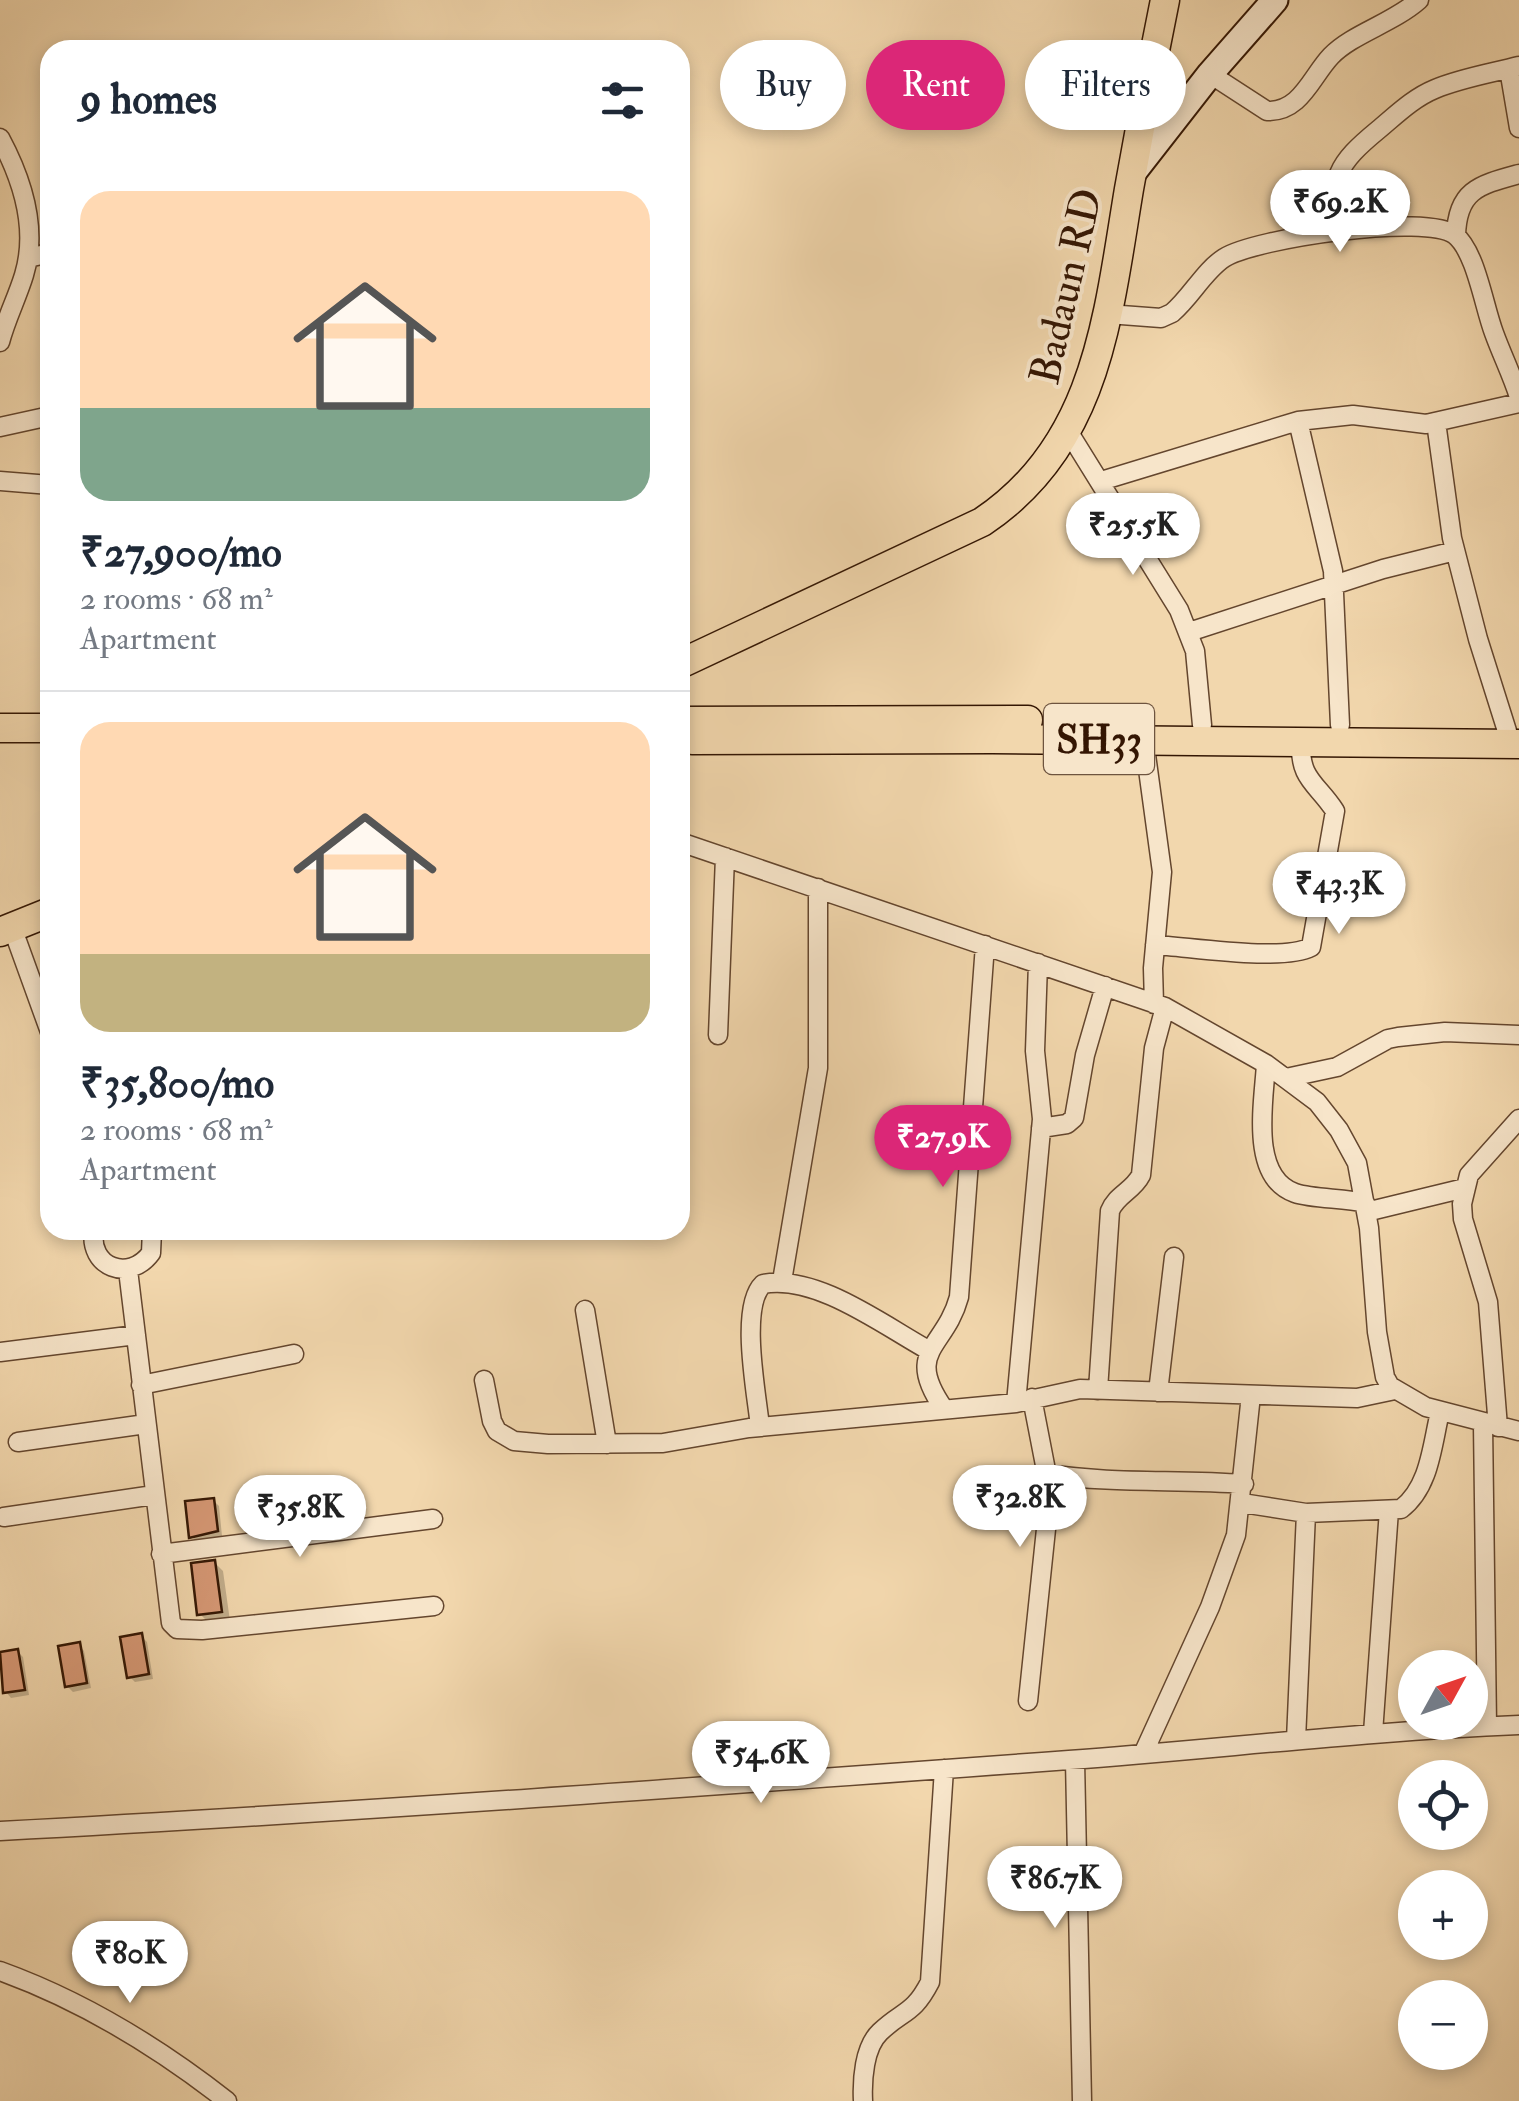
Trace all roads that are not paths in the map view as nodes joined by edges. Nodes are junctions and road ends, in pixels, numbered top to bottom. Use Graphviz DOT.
graph roads {
  1 [pos="1165,0"];
  2 [pos="1275,0"];
  3 [pos="1419,0"];
  4 [pos="1514,67"];
  5 [pos="1210,74"];
  6 [pos="1519,128"];
  7 [pos="0,138"];
  8 [pos="1132,174"];
  9 [pos="1519,174"];
  10 [pos="1341,231"];
  11 [pos="1456,236"];
  12 [pos="40,255"];
  13 [pos="28,258"];
  14 [pos="1108,314"];
  15 [pos="0,342"];
  16 [pos="1519,400"];
  17 [pos="40,418"];
  18 [pos="1298,420"];
  19 [pos="1436,422"];
  20 [pos="0,426"];
  21 [pos="1068,431"];
  22 [pos="0,481"];
  23 [pos="1101,482"];
  24 [pos="40,485"];
  25 [pos="1455,552"];
  26 [pos="1334,586"];
  27 [pos="1188,632"];
  28 [pos="690,659"];
  29 [pos="690,721"];
  30 [pos="1202,725"];
  31 [pos="1340,725"];
  32 [pos="0,728"];
  33 [pos="40,728"];
  34 [pos="1515,735"];
  35 [pos="690,739"];
  36 [pos="1144,740"];
  37 [pos="1301,742"];
  38 [pos="690,845"];
  39 [pos="725,857"];
  40 [pos="818,888"];
  41 [pos="40,916"];
  42 [pos="6,929"];
  43 [pos="985,945"];
  44 [pos="1154,945"];
  45 [pos="1038,964"];
  46 [pos="1104,986"];
  47 [pos="1160,1006"];
  48 [pos="40,1009"];
  49 [pos="718,1034"];
  50 [pos="1519,1036"];
  51 [pos="1266,1064"];
  52 [pos="1286,1078"];
  53 [pos="1519,1118"];
  54 [pos="1041,1128"];
  55 [pos="1464,1188"];
  56 [pos="1366,1208"];
  57 [pos="92,1240"];
  58 [pos="152,1240"];
  59 [pos="1174,1257"];
  60 [pos="128,1270"];
  61 [pos="782,1281"];
  62 [pos="586,1310"];
  63 [pos="136,1335"];
  64 [pos="930,1351"];
  65 [pos="0,1352"];
  66 [pos="294,1354"];
  67 [pos="484,1380"];
  68 [pos="142,1385"];
  69 [pos="1098,1390"];
  70 [pos="1395,1390"];
  71 [pos="1158,1392"];
  72 [pos="1251,1395"];
  73 [pos="1024,1400"];
  74 [pos="944,1409"];
  75 [pos="1440,1412"];
  76 [pos="146,1424"];
  77 [pos="1490,1426"];
  78 [pos="760,1428"];
  79 [pos="1519,1431"];
  80 [pos="18,1442"];
  81 [pos="606,1444"];
  82 [pos="1047,1474"];
  83 [pos="1243,1493"];
  84 [pos="154,1494"];
  85 [pos="1389,1510"];
  86 [pos="1306,1513"];
  87 [pos="4,1517"];
  88 [pos="433,1519"];
  89 [pos="161,1554"];
  90 [pos="434,1606"];
  91 [pos="1488,1650"];
  92 [pos="1028,1701"];
  93 [pos="1519,1725"];
  94 [pos="1488,1726"];
  95 [pos="1398,1731"];
  96 [pos="1373,1732"];
  97 [pos="1296,1740"];
  98 [pos="1143,1754"];
  99 [pos="1075,1760"];
  100 [pos="944,1769"];
  101 [pos="0,1831"];
  102 [pos="0,1971"];
  103 [pos="860,2098"];
  104 [pos="227,2101"];
  105 [pos="1082,2101"];
  1 -- 8 [label="main road, Badaun RD"];
  2 -- 5 [label="street"];
  3 -- 5 [label="street"];
  4 -- 6 [label="street"];
  4 -- 10 [label="street"];
  5 -- 8 [label="street"];
  7 -- 13 [label="street"];
  8 -- 14 [label="main road, Badaun RD"];
  9 -- 11 [label="street"];
  10 -- 11 [label="street"];
  10 -- 14 [label="street"];
  11 -- 16 [label="street"];
  12 -- 13 [label="street"];
  13 -- 15 [label="street"];
  14 -- 21 [label="main road, Badaun RD"];
  16 -- 19 [label="street"];
  17 -- 20 [label="street"];
  18 -- 19 [label="street"];
  18 -- 23 [label="street"];
  18 -- 26 [label="street"];
  19 -- 25 [label="street"];
  21 -- 23 [label="street"];
  21 -- 28 [label="main road, Badaun RD"];
  22 -- 24 [label="street"];
  23 -- 27 [label="street"];
  25 -- 26 [label="street"];
  25 -- 34 [label="street"];
  26 -- 27 [label="street"];
  26 -- 31 [label="street"];
  27 -- 30 [label="street"];
  29 -- 30 [label="main road, SH33"];
  30 -- 31 [label="main road, SH33"];
  31 -- 34 [label="main road, SH33"];
  32 -- 33 [label="main road"];
  34 -- 37 [label="main road, SH33"];
  35 -- 36 [label="main road, SH33"];
  36 -- 37 [label="main road, SH33"];
  36 -- 44 [label="street"];
  37 -- 44 [label="street"];
  38 -- 39 [label="street"];
  39 -- 40 [label="street"];
  39 -- 49 [label="street"];
  40 -- 43 [label="street"];
  40 -- 61 [label="street"];
  41 -- 42 [label="main road"];
  42 -- 48 [label="street"];
  43 -- 45 [label="street"];
  43 -- 64 [label="street"];
  44 -- 47 [label="street"];
  45 -- 46 [label="street"];
  45 -- 54 [label="street"];
  46 -- 47 [label="street"];
  46 -- 54 [label="street"];
  47 -- 51 [label="street"];
  47 -- 69 [label="street"];
  50 -- 52 [label="street"];
  51 -- 52 [label="street"];
  51 -- 56 [label="street"];
  52 -- 56 [label="street"];
  53 -- 55 [label="street"];
  54 -- 73 [label="street"];
  55 -- 56 [label="street"];
  55 -- 77 [label="street"];
  56 -- 70 [label="street"];
  57 -- 60 [label="street"];
  58 -- 60 [label="street"];
  59 -- 71 [label="street"];
  60 -- 63 [label="street"];
  61 -- 64 [label="street"];
  61 -- 78 [label="street"];
  62 -- 81 [label="street"];
  63 -- 65 [label="street"];
  63 -- 68 [label="street"];
  64 -- 74 [label="street"];
  66 -- 68 [label="street"];
  67 -- 81 [label="street"];
  68 -- 76 [label="street"];
  69 -- 71 [label="street"];
  69 -- 73 [label="street"];
  70 -- 72 [label="street"];
  70 -- 75 [label="street"];
  71 -- 72 [label="street"];
  72 -- 83 [label="street"];
  73 -- 74 [label="street"];
  73 -- 82 [label="street"];
  74 -- 78 [label="street"];
  75 -- 77 [label="street"];
  75 -- 85 [label="street"];
  76 -- 80 [label="street"];
  76 -- 84 [label="street"];
  77 -- 79 [label="street"];
  77 -- 91 [label="street"];
  78 -- 81 [label="street"];
  82 -- 83 [label="street"];
  82 -- 92 [label="street"];
  83 -- 86 [label="street"];
  83 -- 98 [label="street"];
  84 -- 87 [label="street"];
  84 -- 89 [label="street"];
  85 -- 86 [label="street"];
  85 -- 96 [label="street"];
  86 -- 97 [label="street"];
  88 -- 89 [label="street"];
  89 -- 90 [label="street"];
  93 -- 94 [label="street"];
  95 -- 96 [label="street"];
  96 -- 97 [label="street"];
  97 -- 98 [label="street"];
  98 -- 99 [label="street"];
  99 -- 100 [label="street"];
  99 -- 105 [label="street"];
  100 -- 101 [label="street"];
  100 -- 103 [label="street"];
  102 -- 104 [label="street"];
}
